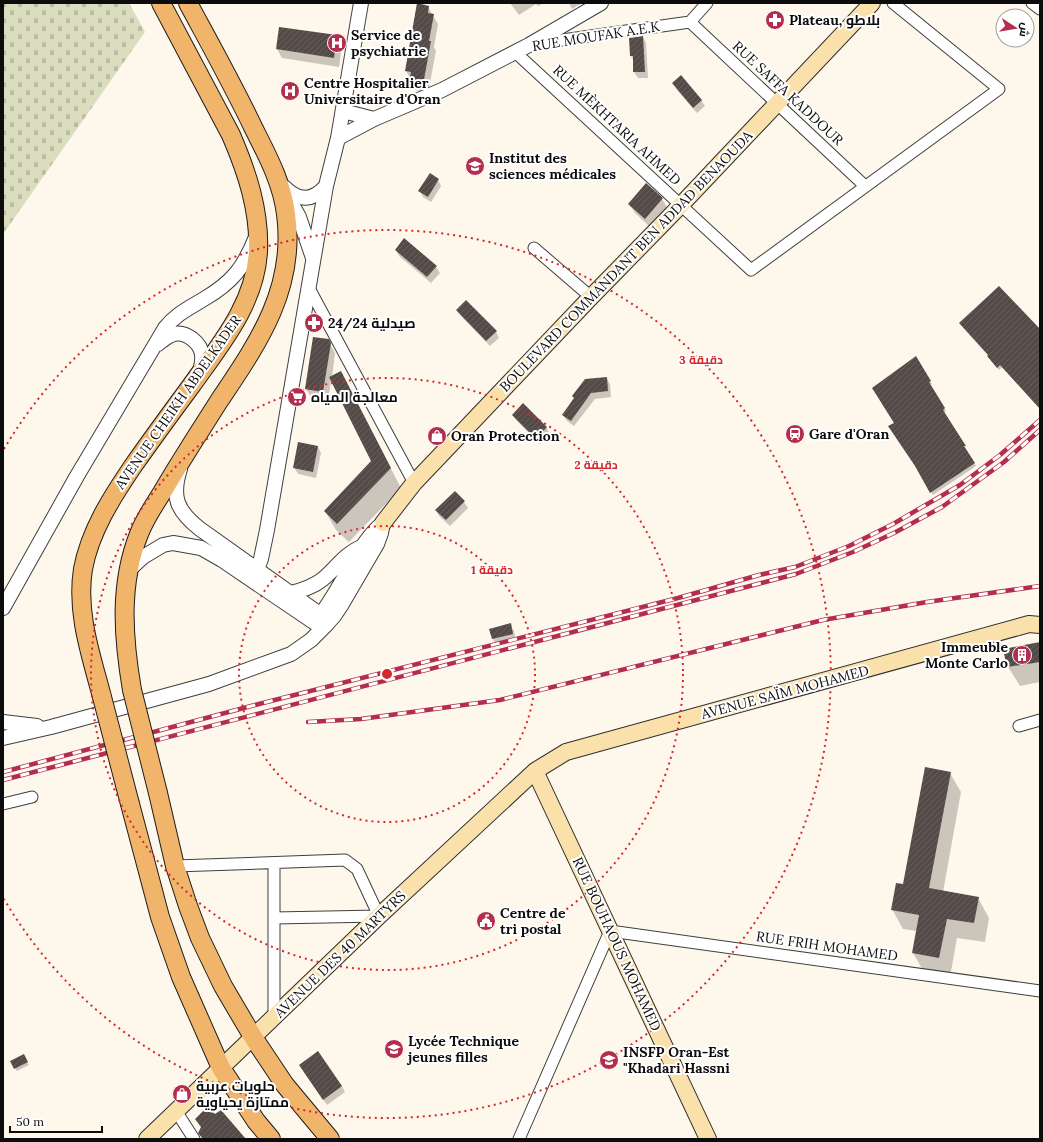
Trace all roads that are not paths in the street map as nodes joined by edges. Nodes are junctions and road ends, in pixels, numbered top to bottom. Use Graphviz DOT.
graph roads {
  1 [pos="161,3"];
  2 [pos="188,3"];
  3 [pos="361,3"];
  4 [pos="602,3"];
  5 [pos="707,3"];
  6 [pos="872,3"];
  7 [pos="893,3"];
  8 [pos="1032,3"];
  9 [pos="1040,9"];
  10 [pos="690,22"];
  11 [pos="529,45"];
  12 [pos="515,52"];
  13 [pos="777,102"];
  14 [pos="343,111"];
  15 [pos="374,119"];
  16 [pos="338,138"];
  17 [pos="278,180"];
  18 [pos="326,186"];
  19 [pos="865,186"];
  20 [pos="681,205"];
  21 [pos="258,231"];
  22 [pos="534,248"];
  23 [pos="314,260"];
  24 [pos="309,288"];
  25 [pos="591,297"];
  26 [pos="155,347"];
  27 [pos="199,374"];
  28 [pos="186,452"];
  29 [pos="414,483"];
  30 [pos="383,523"];
  31 [pos="264,543"];
  32 [pos="363,546"];
  33 [pos="128,571"];
  34 [pos="255,575"];
  35 [pos="272,579"];
  36 [pos="291,593"];
  37 [pos="3,608"];
  38 [pos="321,621"];
  39 [pos="1040,625"];
  40 [pos="1040,720"];
  41 [pos="3,722"];
  42 [pos="1019,726"];
  43 [pos="51,727"];
  44 [pos="3,738"];
  45 [pos="536,771"];
  46 [pos="32,797"];
  47 [pos="3,804"];
  48 [pos="274,863"];
  49 [pos="175,866"];
  50 [pos="379,916"];
  51 [pos="274,918"];
  52 [pos="610,930"];
  53 [pos="1040,991"];
  54 [pos="274,1017"];
  55 [pos="253,1037"];
  56 [pos="221,1068"];
  57 [pos="176,1111"];
  58 [pos="147,1139"];
  59 [pos="194,1139"];
  60 [pos="271,1139"];
  61 [pos="330,1139"];
  62 [pos="518,1139"];
  63 [pos="708,1139"];
  1 -- 21 [label="main road, AVENUE CHEIKH ABDELKADER"];
  2 -- 17 [label="main road, AVENUE CHEIKH ABDELKADER"];
  3 -- 14 [label="street"];
  4 -- 11 [label="street"];
  5 -- 10 [label="street"];
  6 -- 13 [label="main road, BOULEVARD COMMANDANT BEN ADDAD BENAOUDA"];
  7 -- 19 [label="street"];
  8 -- 9 [label="street"];
  10 -- 11 [label="street, RUE MOUFAK A.E.K"];
  10 -- 13 [label="street, RUE SAFFA KADDOUR"];
  11 -- 12 [label="street, RUE MOUFAK A.E.K"];
  12 -- 15 [label="street, RUE MOUFAK A.E.K"];
  12 -- 20 [label="street, RUE MÈKHTARIA AHMED"];
  13 -- 19 [label="street, RUE SAFFA KADDOUR"];
  13 -- 20 [label="main road, BOULEVARD COMMANDANT BEN ADDAD BENAOUDA"];
  14 -- 15 [label="street"];
  14 -- 16 [label="street"];
  15 -- 16 [label="street, RUE MOUFAK A.E.K"];
  16 -- 18 [label="street"];
  17 -- 18 [label="street"];
  17 -- 23 [label="street"];
  17 -- 28 [label="main road, AVENUE CHEIKH ABDELKADER"];
  18 -- 23 [label="street"];
  19 -- 20 [label="street, RUE MÈKHTARIA AHMED"];
  20 -- 25 [label="main road, BOULEVARD COMMANDANT BEN ADDAD BENAOUDA"];
  21 -- 26 [label="street"];
  21 -- 27 [label="main road, AVENUE CHEIKH ABDELKADER"];
  22 -- 25 [label="street"];
  23 -- 24 [label="street"];
  24 -- 29 [label="street"];
  24 -- 31 [label="street"];
  25 -- 29 [label="main road, BOULEVARD COMMANDANT BEN ADDAD BENAOUDA"];
  26 -- 27 [label="street"];
  26 -- 37 [label="street"];
  27 -- 56 [label="main road, AVENUE CHEIKH ABDELKADER, bridge"];
  28 -- 33 [label="main road, AVENUE CHEIKH ABDELKADER"];
  28 -- 34 [label="street"];
  29 -- 30 [label="main road, BOULEVARD COMMANDANT BEN ADDAD BENAOUDA"];
  30 -- 32 [label="street, BOULEVARD COMMANDANT BEN ADDAD BENAOUDA"];
  30 -- 38 [label="street, BOULEVARD COMMANDANT BEN ADDAD BENAOUDA"];
  31 -- 34 [label="street"];
  31 -- 35 [label="street"];
  32 -- 36 [label="street"];
  32 -- 38 [label="street, BOULEVARD COMMANDANT BEN ADDAD BENAOUDA"];
  33 -- 34 [label="street"];
  33 -- 49 [label="main road, AVENUE CHEIKH ABDELKADER, bridge"];
  34 -- 35 [label="street"];
  34 -- 38 [label="street"];
  35 -- 36 [label="street"];
  36 -- 38 [label="street"];
  38 -- 43 [label="street, BOULEVARD COMMANDANT BEN ADDAD BENAOUDA"];
  39 -- 45 [label="main road, AVENUE SAÏM MOHAMED"];
  40 -- 42 [label="street"];
  41 -- 43 [label="street"];
  43 -- 44 [label="street, BOULEVARD COMMANDANT BEN ADDAD BENAOUDA"];
  45 -- 50 [label="main road, AVENUE DES 40 MARTYRS"];
  45 -- 52 [label="main road, RUE BOUHAOUS MOHAMED"];
  46 -- 47 [label="street"];
  48 -- 49 [label="street"];
  48 -- 50 [label="street"];
  48 -- 51 [label="street"];
  49 -- 55 [label="main road, AVENUE CHEIKH ABDELKADER"];
  50 -- 51 [label="street"];
  50 -- 54 [label="main road, AVENUE DES 40 MARTYRS"];
  51 -- 54 [label="street"];
  52 -- 53 [label="street, RUE FRIH MOHAMED"];
  52 -- 62 [label="street"];
  52 -- 63 [label="main road, RUE BOUHAOUS MOHAMED"];
  54 -- 55 [label="main road, AVENUE DES 40 MARTYRS"];
  55 -- 56 [label="main road, AVENUE DES 40 MARTYRS"];
  55 -- 61 [label="main road, AVENUE CHEIKH ABDELKADER"];
  56 -- 57 [label="main road, AVENUE DES 40 MARTYRS"];
  56 -- 60 [label="main road, AVENUE CHEIKH ABDELKADER"];
  57 -- 58 [label="main road, AVENUE DES 40 MARTYRS"];
  57 -- 59 [label="street"];
}
